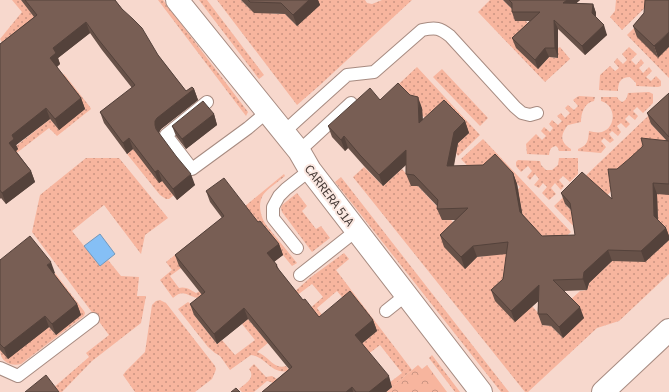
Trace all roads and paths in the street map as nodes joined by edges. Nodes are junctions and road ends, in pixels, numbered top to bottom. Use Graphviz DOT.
graph roads {
  1 [pos="178,0"];
  2 [pos="206,102"];
  3 [pos="351,103"];
  4 [pos="268,112"];
  5 [pos="537,112"];
  6 [pos="284,132"];
  7 [pos="298,151"];
  8 [pos="310,170"];
  9 [pos="357,230"];
  10 [pos="297,248"];
  11 [pos="300,274"];
  12 [pos="406,295"];
  13 [pos="386,311"];
  14 [pos="93,319"];
  15 [pos="669,330"];
  16 [pos="0,368"];
  17 [pos="481,392"];
  18 [pos="603,392"];
  1 -- 4 [label="street, CARRERA 51A"];
  2 -- 4 [label="lane"];
  3 -- 7 [label="lane"];
  4 -- 6 [label="street, CARRERA 51A"];
  5 -- 6 [label="lane"];
  6 -- 7 [label="street, CARRERA 51A"];
  7 -- 8 [label="street, CARRERA 51A"];
  8 -- 9 [label="street, CARRERA 51A"];
  8 -- 10 [label="lane"];
  9 -- 11 [label="lane"];
  9 -- 12 [label="street, CARRERA 51A"];
  12 -- 13 [label="lane"];
  12 -- 17 [label="street, CARRERA 51A"];
  14 -- 16 [label="lane"];
  15 -- 18 [label="street"];
}
